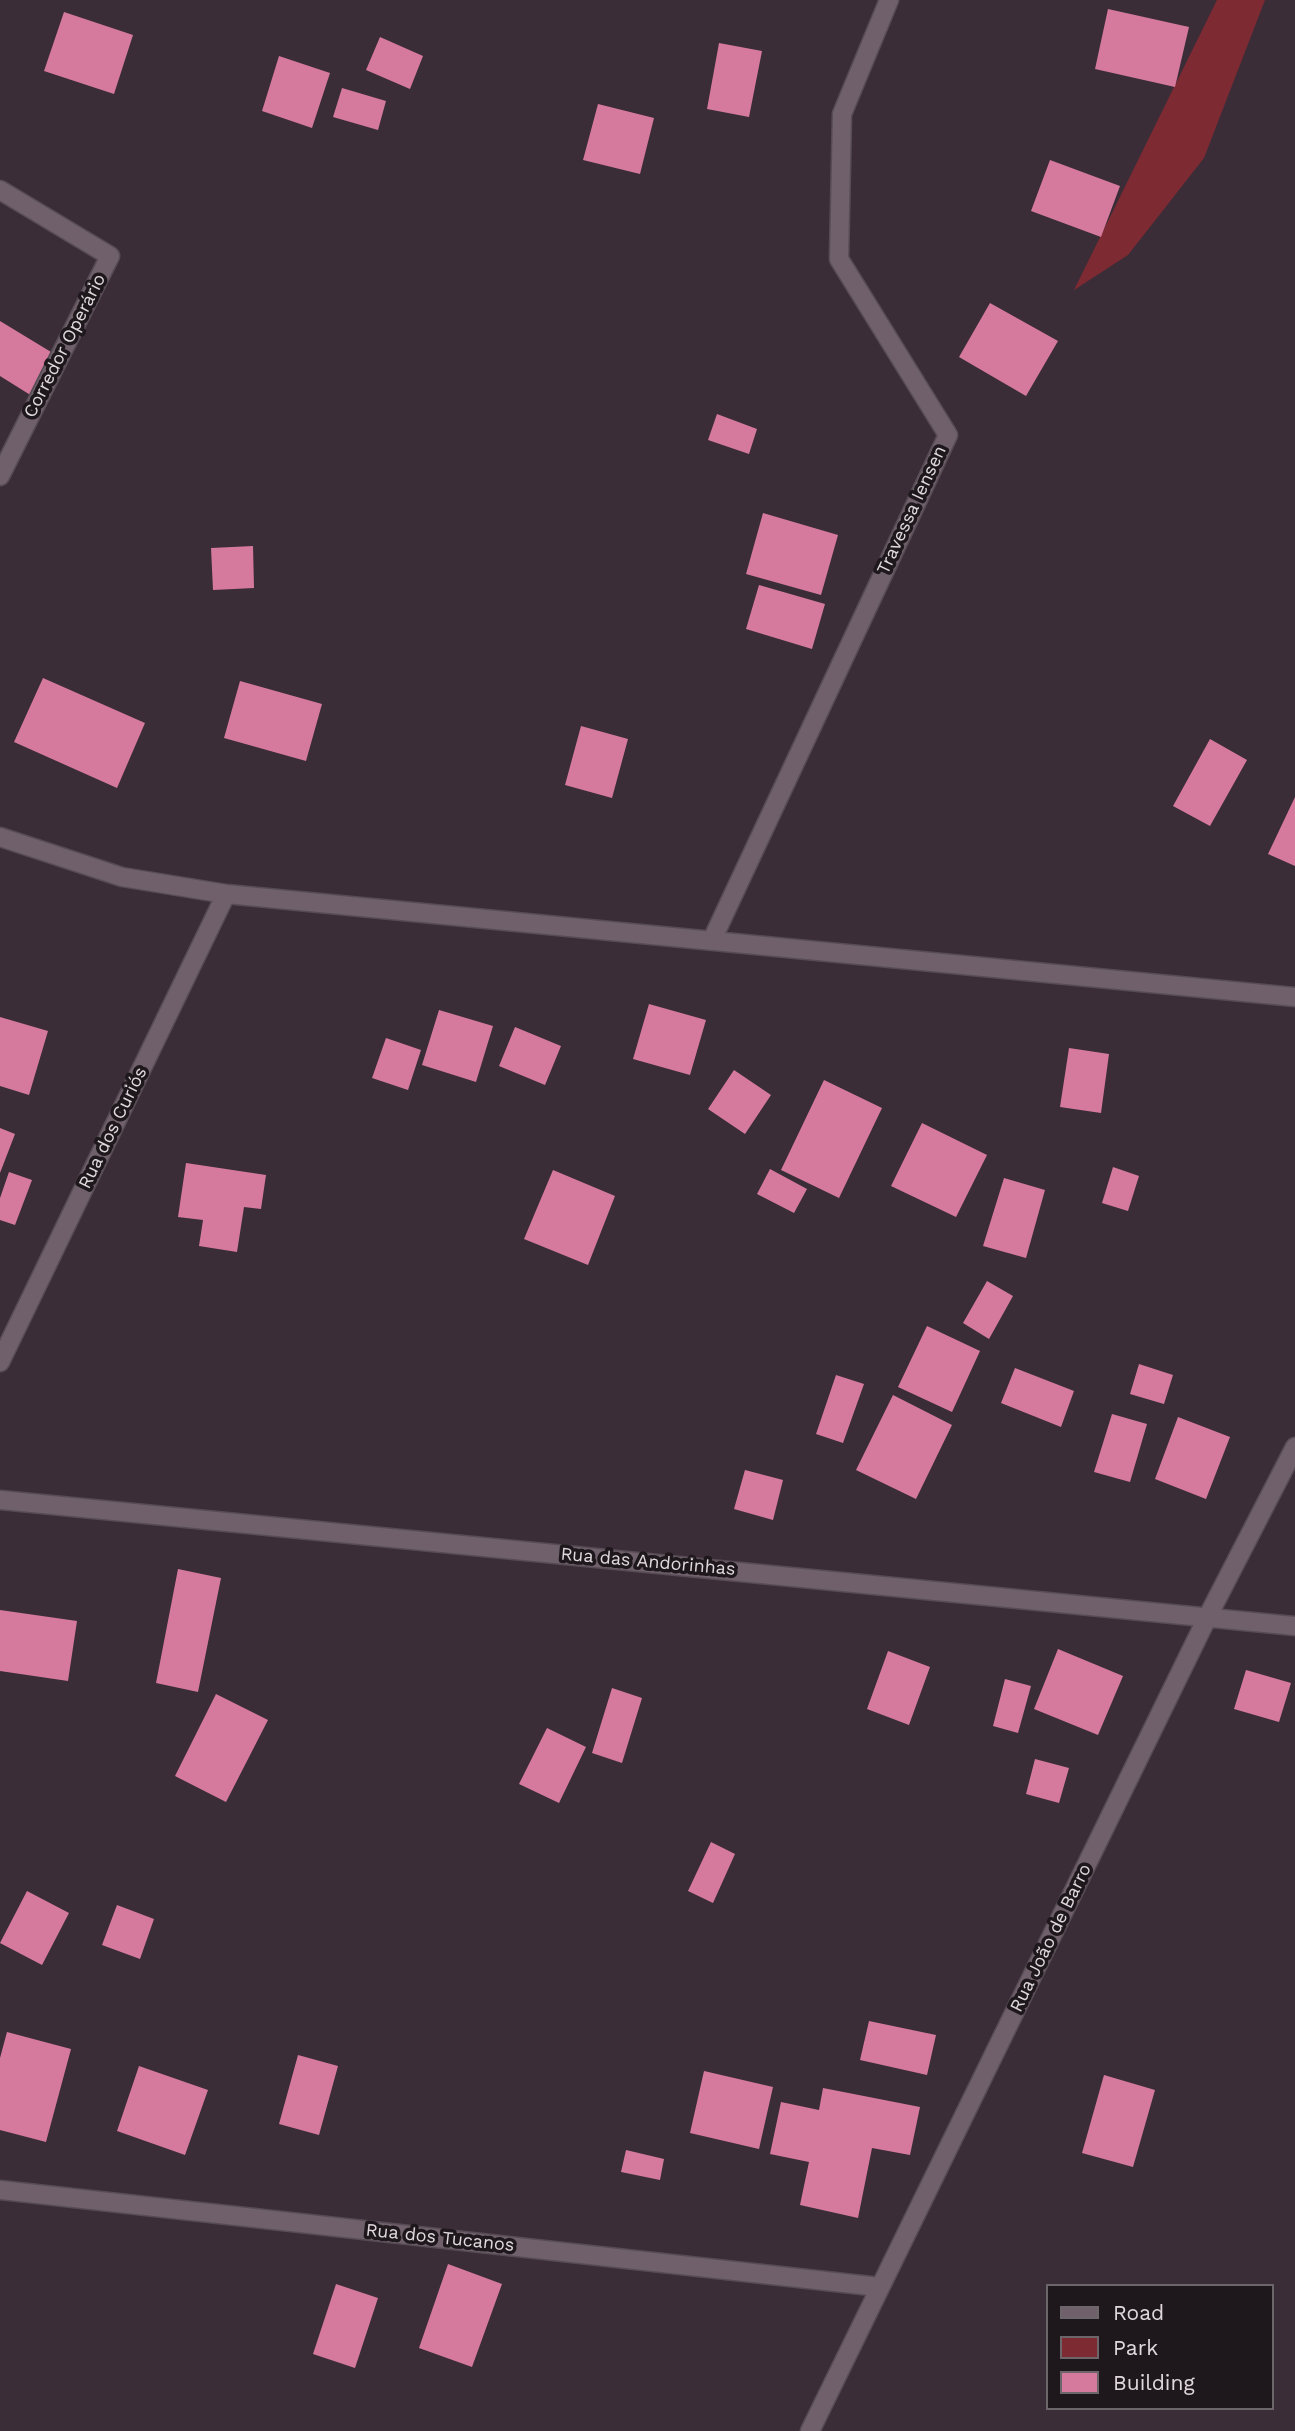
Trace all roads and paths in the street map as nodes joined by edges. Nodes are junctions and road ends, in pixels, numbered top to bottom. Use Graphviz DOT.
graph roads {
  1 [pos="889,0"];
  2 [pos="0,190"];
  3 [pos="0,476"];
  4 [pos="0,837"];
  5 [pos="226,894"];
  6 [pos="712,940"];
  7 [pos="1295,997"];
  8 [pos="0,1362"];
  9 [pos="1295,1447"];
  10 [pos="0,1500"];
  11 [pos="1209,1616"];
  12 [pos="1295,1626"];
  13 [pos="0,2189"];
  14 [pos="880,2287"];
  15 [pos="810,2431"];
  1 -- 6 [label="street, Travessa Iensen"];
  2 -- 3 [label="street, Corredor Operário"];
  4 -- 5 [label="street"];
  5 -- 6 [label="street"];
  5 -- 8 [label="street, Rua dos Curiós"];
  6 -- 7 [label="street"];
  9 -- 11 [label="street, Rua João de Barro"];
  10 -- 11 [label="street, Rua das Andorinhas"];
  11 -- 12 [label="street, Rua das Andorinhas"];
  11 -- 14 [label="street, Rua João de Barro"];
  13 -- 14 [label="street, Rua dos Tucanos"];
  14 -- 15 [label="street, Rua João de Barro"];
}
